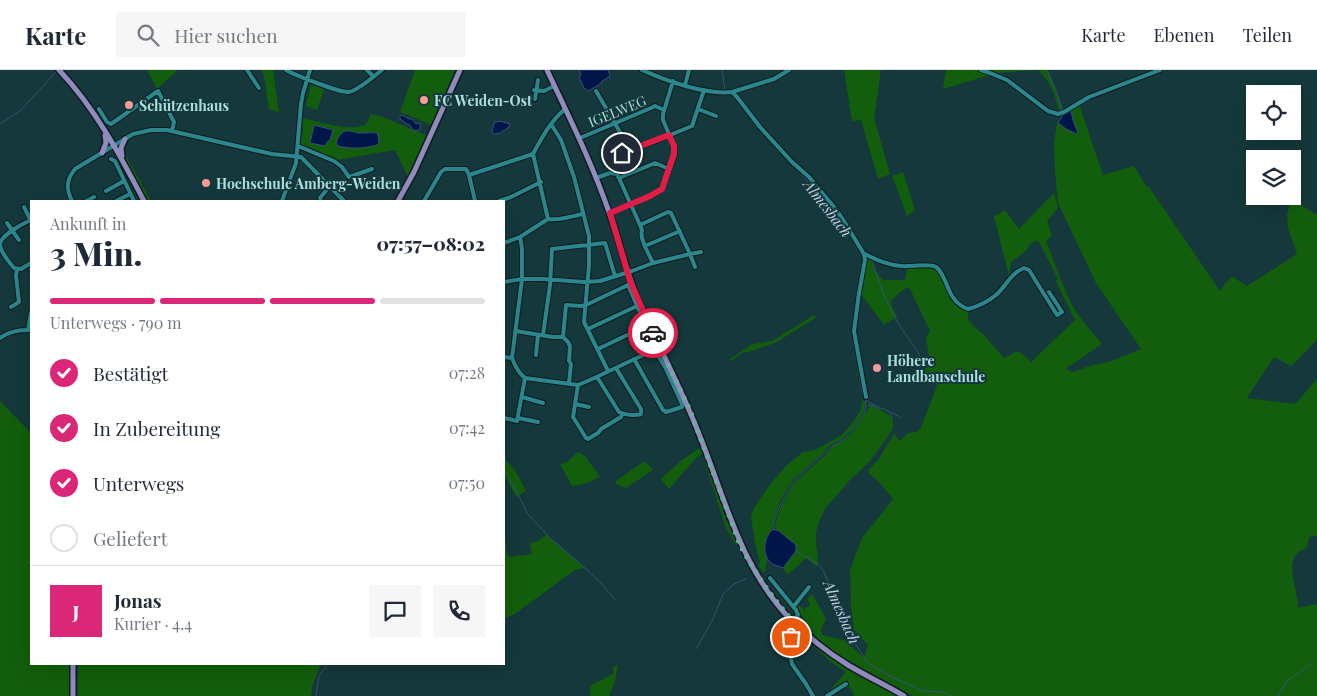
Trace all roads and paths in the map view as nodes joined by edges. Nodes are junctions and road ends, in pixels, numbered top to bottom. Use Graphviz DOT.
graph roads {
  1 [pos="59,70"];
  2 [pos="247,70"];
  3 [pos="286,70"];
  4 [pos="310,70"];
  5 [pos="367,70"];
  6 [pos="382,70"];
  7 [pos="460,70"];
  8 [pos="547,70"];
  9 [pos="642,70"];
  10 [pos="689,70"];
  11 [pos="789,70"];
  12 [pos="981,70"];
  13 [pos="1160,70"];
  14 [pos="374,76"];
  15 [pos="307,79"];
  16 [pos="538,80"];
  17 [pos="673,81"];
  18 [pos="685,85"];
  19 [pos="554,86"];
  20 [pos="259,88"];
  21 [pos="535,90"];
  22 [pos="704,90"];
  23 [pos="596,92"];
  24 [pos="732,92"];
  25 [pos="535,99"];
  26 [pos="99,109"];
  27 [pos="565,109"];
  28 [pos="664,110"];
  29 [pos="698,110"];
  30 [pos="716,116"];
  31 [pos="615,123"];
  32 [pos="551,124"];
  33 [pos="104,129"];
  34 [pos="172,131"];
  35 [pos="669,135"];
  36 [pos="580,138"];
  37 [pos="125,139"];
  38 [pos="114,146"];
  39 [pos="298,146"];
  40 [pos="631,151"];
  41 [pos="102,153"];
  42 [pos="620,153"];
  43 [pos="534,154"];
  44 [pos="297,156"];
  45 [pos="111,159"];
  46 [pos="124,164"];
  47 [pos="372,169"];
  48 [pos="669,169"];
  49 [pos="469,175"];
  50 [pos="596,178"];
  51 [pos="619,178"];
  52 [pos="124,181"];
  53 [pos="541,182"];
  54 [pos="329,187"];
  55 [pos="106,191"];
  56 [pos="130,194"];
  57 [pos="94,197"];
  58 [pos="71,200"];
  59 [pos="88,200"];
  60 [pos="118,200"];
  61 [pos="133,200"];
  62 [pos="143,200"];
  63 [pos="282,200"];
  64 [pos="320,200"];
  65 [pos="343,200"];
  66 [pos="399,200"];
  67 [pos="425,200"];
  68 [pos="475,200"];
  69 [pos="503,200"];
  70 [pos="631,204"];
  71 [pos="24,207"];
  72 [pos="610,213"];
  73 [pos="583,214"];
  74 [pos="30,218"];
  75 [pos="548,219"];
  76 [pos="30,220"];
  77 [pos="7,223"];
  78 [pos="640,225"];
  79 [pos="13,231"];
  80 [pos="680,231"];
  81 [pos="520,237"];
  82 [pos="19,240"];
  83 [pos="0,241"];
  84 [pos="505,243"];
  85 [pos="589,244"];
  86 [pos="646,246"];
  87 [pos="701,252"];
  88 [pos="690,254"];
  89 [pos="864,254"];
  90 [pos="653,263"];
  91 [pos="30,264"];
  92 [pos="695,267"];
  93 [pos="17,269"];
  94 [pos="627,272"];
  95 [pos="615,276"];
  96 [pos="522,279"];
  97 [pos="550,279"];
  98 [pos="505,282"];
  99 [pos="588,282"];
  100 [pos="1049,292"];
  101 [pos="586,305"];
  102 [pos="637,306"];
  103 [pos="11,307"];
  104 [pos="646,326"];
  105 [pos="30,330"];
  106 [pos="588,330"];
  107 [pos="515,331"];
  108 [pos="540,335"];
  109 [pos="0,338"];
  110 [pos="563,338"];
  111 [pos="657,348"];
  112 [pos="598,350"];
  113 [pos="536,355"];
  114 [pos="505,357"];
  115 [pos="512,358"];
  116 [pos="634,359"];
  117 [pos="616,368"];
  118 [pos="608,372"];
  119 [pos="598,377"];
  120 [pos="525,378"];
  121 [pos="568,383"];
  122 [pos="578,385"];
  123 [pos="522,397"];
  124 [pos="866,397"];
  125 [pos="543,403"];
  126 [pos="575,404"];
  127 [pos="589,407"];
  128 [pos="622,414"];
  129 [pos="505,418"];
  130 [pos="518,418"];
  131 [pos="538,422"];
  132 [pos="770,578"];
  133 [pos="809,586"];
  134 [pos="794,606"];
  135 [pos="795,623"];
  136 [pos="73,665"];
  137 [pos="846,684"];
  138 [pos="73,696"];
  139 [pos="812,696"];
  140 [pos="827,696"];
  141 [pos="904,696"];
  1 -- 33 [label="main road"];
  2 -- 20 [label="street"];
  3 -- 15 [label="street"];
  4 -- 15 [label="street"];
  5 -- 14 [label="street"];
  6 -- 14 [label="street"];
  7 -- 66 [label="main road"];
  8 -- 19 [label="main road"];
  9 -- 17 [label="street"];
  10 -- 18 [label="street"];
  11 -- 24 [label="street"];
  12 -- 13 [label="street"];
  14 -- 15 [label="street"];
  15 -- 39 [label="street"];
  16 -- 21 [label="street"];
  17 -- 18 [label="street"];
  17 -- 28 [label="street"];
  18 -- 22 [label="street"];
  19 -- 21 [label="street"];
  19 -- 27 [label="main road"];
  21 -- 25 [label="street"];
  22 -- 24 [label="street"];
  22 -- 29 [label="street"];
  23 -- 31 [label="street"];
  24 -- 89 [label="street"];
  26 -- 34 [label="street"];
  27 -- 32 [label="street"];
  27 -- 36 [label="main road"];
  28 -- 31 [label="street, IGELWEG"];
  28 -- 35 [label="street"];
  29 -- 30 [label="street"];
  29 -- 35 [label="street"];
  31 -- 36 [label="street, IGELWEG"];
  31 -- 40 [label="street"];
  32 -- 43 [label="street"];
  32 -- 73 [label="street"];
  33 -- 38 [label="main road"];
  33 -- 41 [label="main road"];
  34 -- 37 [label="street"];
  34 -- 44 [label="street"];
  35 -- 40 [label="street"];
  35 -- 48 [label="street"];
  36 -- 50 [label="main road"];
  37 -- 38 [label="street"];
  37 -- 46 [label="main road"];
  38 -- 41 [label="street"];
  38 -- 46 [label="main road"];
  39 -- 44 [label="street"];
  39 -- 47 [label="street"];
  40 -- 42 [label="street"];
  41 -- 58 [label="street"];
  43 -- 49 [label="street"];
  43 -- 53 [label="street"];
  44 -- 54 [label="street"];
  44 -- 63 [label="street"];
  45 -- 52 [label="street"];
  46 -- 62 [label="main road"];
  48 -- 51 [label="street"];
  48 -- 70 [label="street"];
  49 -- 67 [label="street"];
  49 -- 68 [label="street"];
  50 -- 51 [label="street"];
  50 -- 72 [label="main road"];
  51 -- 70 [label="street"];
  52 -- 55 [label="street"];
  52 -- 56 [label="street"];
  53 -- 69 [label="street"];
  53 -- 75 [label="street"];
  54 -- 64 [label="street"];
  54 -- 65 [label="street"];
  56 -- 60 [label="street"];
  56 -- 61 [label="street"];
  57 -- 59 [label="street"];
  70 -- 72 [label="street"];
  70 -- 78 [label="street"];
  71 -- 74 [label="street"];
  72 -- 94 [label="main road"];
  73 -- 75 [label="street"];
  73 -- 85 [label="street"];
  75 -- 81 [label="street"];
  76 -- 79 [label="street"];
  77 -- 79 [label="street"];
  78 -- 80 [label="street"];
  78 -- 86 [label="street"];
  79 -- 82 [label="street"];
  79 -- 83 [label="street"];
  80 -- 86 [label="street"];
  80 -- 88 [label="street"];
  81 -- 84 [label="street"];
  81 -- 96 [label="street"];
  83 -- 93 [label="street"];
  85 -- 95 [label="street"];
  85 -- 97 [label="street"];
  85 -- 99 [label="street"];
  86 -- 90 [label="street"];
  87 -- 88 [label="street"];
  88 -- 90 [label="street"];
  88 -- 92 [label="street"];
  89 -- 100 [label="street"];
  89 -- 124 [label="street"];
  90 -- 94 [label="street"];
  91 -- 93 [label="street"];
  93 -- 103 [label="street"];
  94 -- 95 [label="street"];
  94 -- 111 [label="main road"];
  95 -- 99 [label="street"];
  96 -- 97 [label="street"];
  96 -- 98 [label="street"];
  96 -- 107 [label="street"];
  97 -- 99 [label="street"];
  97 -- 108 [label="street"];
  99 -- 101 [label="street"];
  101 -- 102 [label="street"];
  101 -- 106 [label="street"];
  101 -- 110 [label="street"];
  102 -- 104 [label="street"];
  102 -- 106 [label="street"];
  104 -- 111 [label="street"];
  104 -- 112 [label="street"];
  105 -- 109 [label="street"];
  106 -- 112 [label="street"];
  107 -- 108 [label="street"];
  107 -- 115 [label="street"];
  108 -- 110 [label="street"];
  108 -- 113 [label="street"];
  110 -- 121 [label="street"];
  111 -- 116 [label="street"];
  111 -- 116 [label="street"];
  111 -- 135 [label="main road"];
  112 -- 118 [label="street"];
  114 -- 115 [label="street"];
  115 -- 120 [label="street"];
  116 -- 117 [label="street"];
  117 -- 118 [label="street"];
  117 -- 128 [label="street"];
  118 -- 119 [label="street"];
  119 -- 122 [label="street"];
  119 -- 128 [label="street"];
  120 -- 121 [label="street"];
  120 -- 123 [label="street"];
  121 -- 122 [label="street"];
  122 -- 126 [label="street"];
  123 -- 125 [label="street"];
  123 -- 130 [label="street"];
  126 -- 127 [label="street"];
  126 -- 128 [label="street"];
  129 -- 130 [label="street"];
  130 -- 131 [label="street"];
  132 -- 134 [label="street"];
  133 -- 134 [label="street"];
  134 -- 135 [label="street"];
  135 -- 139 [label="street"];
  135 -- 141 [label="main road"];
  136 -- 138 [label="main road"];
  137 -- 140 [label="street"];
}
